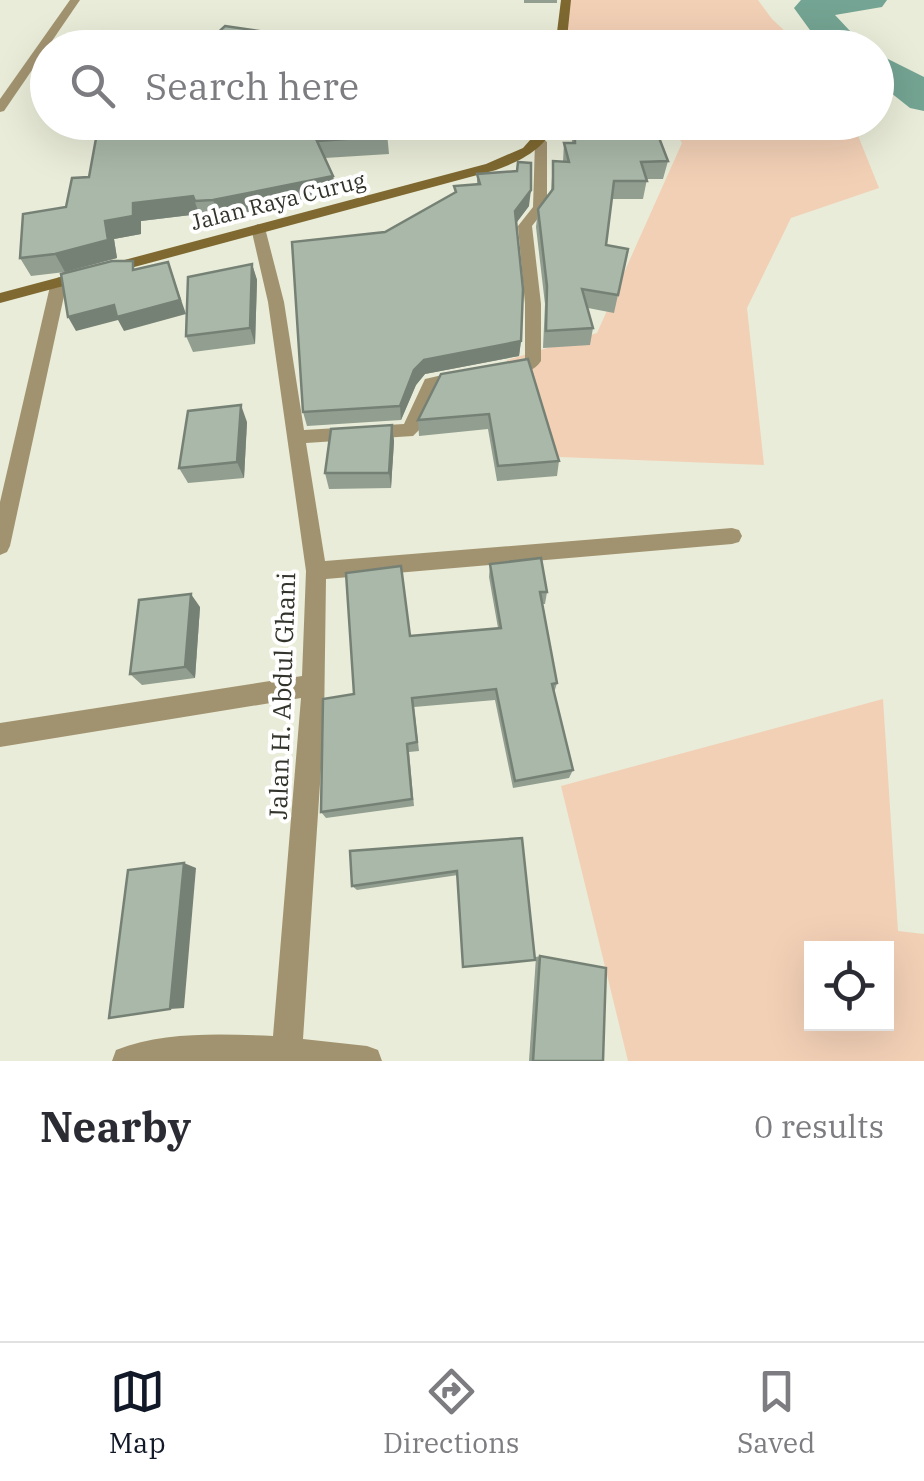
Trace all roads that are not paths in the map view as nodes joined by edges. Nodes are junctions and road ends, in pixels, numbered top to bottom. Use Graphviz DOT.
graph roads {
  1 [pos="74,0"];
  2 [pos="566,0"];
  3 [pos="53,30"];
  4 [pos="562,30"];
  5 [pos="30,64"];
  6 [pos="0,108"];
  7 [pos="541,142"];
  8 [pos="258,228"];
  9 [pos="60,282"];
  10 [pos="0,298"];
  11 [pos="296,437"];
  12 [pos="732,536"];
  13 [pos="0,546"];
  14 [pos="316,570"];
  15 [pos="314,685"];
  16 [pos="0,734"];
  17 [pos="286,1050"];
  18 [pos="159,1057"];
  19 [pos="127,1061"];
  20 [pos="368,1061"];
  1 -- 3 [label="street"];
  2 -- 4 [label="main road"];
  5 -- 6 [label="street"];
  7 -- 8 [label="main road, Jalan Raya Curug"];
  7 -- 11 [label="street"];
  8 -- 9 [label="main road, Jalan Raya Curug"];
  8 -- 11 [label="street, Jalan H. Abdul Ghani"];
  9 -- 10 [label="main road, Jalan Raya Curug"];
  9 -- 13 [label="street"];
  11 -- 14 [label="street, Jalan H. Abdul Ghani"];
  12 -- 14 [label="street"];
  14 -- 15 [label="street, Jalan H. Abdul Ghani"];
  15 -- 16 [label="street"];
  15 -- 17 [label="street, Jalan H. Abdul Ghani"];
  17 -- 18 [label="street"];
  17 -- 20 [label="street"];
  18 -- 19 [label="street"];
}
